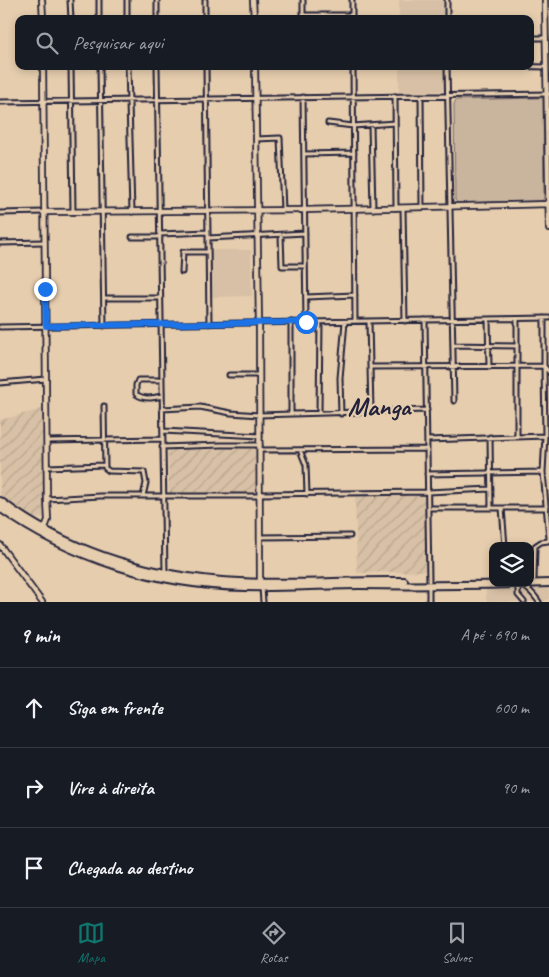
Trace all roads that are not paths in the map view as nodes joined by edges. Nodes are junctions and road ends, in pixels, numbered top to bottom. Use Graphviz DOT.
graph roads {
  1 [pos="42,0"];
  2 [pos="70,0"];
  3 [pos="99,0"];
  4 [pos="127,0"];
  5 [pos="157,0"];
  6 [pos="205,0"];
  7 [pos="253,0"];
  8 [pos="303,0"];
  9 [pos="352,0"];
  10 [pos="447,0"];
  11 [pos="545,0"];
  12 [pos="43,15"];
  13 [pos="71,15"];
  14 [pos="99,15"];
  15 [pos="127,15"];
  16 [pos="157,15"];
  17 [pos="205,15"];
  18 [pos="254,15"];
  19 [pos="303,15"];
  20 [pos="352,15"];
  21 [pos="447,15"];
  22 [pos="534,38"];
  23 [pos="546,38"];
  24 [pos="534,67"];
  25 [pos="546,67"];
  26 [pos="43,70"];
  27 [pos="71,70"];
  28 [pos="100,70"];
  29 [pos="128,70"];
  30 [pos="157,70"];
  31 [pos="206,70"];
  32 [pos="254,70"];
  33 [pos="353,70"];
  34 [pos="447,70"];
  35 [pos="548,94"];
  36 [pos="447,95"];
  37 [pos="353,96"];
  38 [pos="395,96"];
  39 [pos="421,96"];
  40 [pos="303,97"];
  41 [pos="255,98"];
  42 [pos="206,99"];
  43 [pos="100,100"];
  44 [pos="129,100"];
  45 [pos="157,100"];
  46 [pos="44,101"];
  47 [pos="72,101"];
  48 [pos="0,102"];
  49 [pos="328,123"];
  50 [pos="395,123"];
  51 [pos="372,125"];
  52 [pos="353,126"];
  53 [pos="548,134"];
  54 [pos="256,140"];
  55 [pos="354,153"];
  56 [pos="304,154"];
  57 [pos="549,178"];
  58 [pos="549,204"];
  59 [pos="422,207"];
  60 [pos="451,207"];
  61 [pos="373,208"];
  62 [pos="396,208"];
  63 [pos="403,208"];
  64 [pos="354,209"];
  65 [pos="304,210"];
  66 [pos="207,211"];
  67 [pos="257,211"];
  68 [pos="283,211"];
  69 [pos="45,212"];
  70 [pos="73,212"];
  71 [pos="102,212"];
  72 [pos="132,212"];
  73 [pos="159,212"];
  74 [pos="0,213"];
  75 [pos="549,229"];
  76 [pos="208,232"];
  77 [pos="305,233"];
  78 [pos="160,235"];
  79 [pos="281,235"];
  80 [pos="257,236"];
  81 [pos="132,237"];
  82 [pos="208,238"];
  83 [pos="45,242"];
  84 [pos="0,243"];
  85 [pos="208,252"];
  86 [pos="305,266"];
  87 [pos="182,272"];
  88 [pos="355,296"];
  89 [pos="306,297"];
  90 [pos="104,298"];
  91 [pos="160,298"];
  92 [pos="544,318"];
  93 [pos="549,318"];
  94 [pos="488,319"];
  95 [pos="517,319"];
  96 [pos="405,320"];
  97 [pos="425,320"];
  98 [pos="452,320"];
  99 [pos="355,321"];
  100 [pos="369,321"];
  101 [pos="291,322"];
  102 [pos="306,322"];
  103 [pos="320,322"];
  104 [pos="345,322"];
  105 [pos="259,323"];
  106 [pos="161,324"];
  107 [pos="209,324"];
  108 [pos="46,326"];
  109 [pos="104,326"];
  110 [pos="0,327"];
  111 [pos="453,345"];
  112 [pos="489,345"];
  113 [pos="518,346"];
  114 [pos="544,366"];
  115 [pos="370,367"];
  116 [pos="426,367"];
  117 [pos="454,367"];
  118 [pos="489,367"];
  119 [pos="518,367"];
  120 [pos="549,372"];
  121 [pos="228,375"];
  122 [pos="259,375"];
  123 [pos="46,379"];
  124 [pos="162,380"];
  125 [pos="0,383"];
  126 [pos="162,396"];
  127 [pos="454,401"];
  128 [pos="104,406"];
  129 [pos="162,409"];
  130 [pos="427,410"];
  131 [pos="371,412"];
  132 [pos="320,413"];
  133 [pos="291,414"];
  134 [pos="341,414"];
  135 [pos="260,415"];
  136 [pos="163,431"];
  137 [pos="260,436"];
  138 [pos="545,436"];
  139 [pos="490,437"];
  140 [pos="517,437"];
  141 [pos="162,439"];
  142 [pos="105,440"];
  143 [pos="427,440"];
  144 [pos="47,441"];
  145 [pos="162,447"];
  146 [pos="260,448"];
  147 [pos="427,449"];
  148 [pos="300,450"];
  149 [pos="105,465"];
  150 [pos="47,467"];
  151 [pos="543,472"];
  152 [pos="490,473"];
  153 [pos="428,474"];
  154 [pos="490,490"];
  155 [pos="428,492"];
  156 [pos="307,494"];
  157 [pos="260,495"];
  158 [pos="143,496"];
  159 [pos="163,496"];
  160 [pos="48,499"];
  161 [pos="0,501"];
  162 [pos="0,508"];
  163 [pos="429,508"];
  164 [pos="491,508"];
  165 [pos="502,508"];
  166 [pos="547,508"];
  167 [pos="44,530"];
  168 [pos="350,536"];
  169 [pos="260,537"];
  170 [pos="549,539"];
  171 [pos="505,542"];
  172 [pos="0,546"];
  173 [pos="534,557"];
  174 [pos="165,574"];
  175 [pos="534,579"];
  176 [pos="549,579"];
  177 [pos="489,580"];
  178 [pos="429,583"];
  179 [pos="534,583"];
  180 [pos="549,583"];
  181 [pos="489,584"];
  182 [pos="261,585"];
  183 [pos="518,587"];
  184 [pos="525,587"];
  185 [pos="42,602"];
  186 [pos="262,602"];
  187 [pos="429,602"];
  188 [pos="524,602"];
  189 [pos="539,602"];
  1 -- 12 [label="street"];
  2 -- 13 [label="street"];
  3 -- 14 [label="street"];
  4 -- 15 [label="street"];
  5 -- 16 [label="street"];
  6 -- 17 [label="street"];
  7 -- 18 [label="street"];
  8 -- 19 [label="street"];
  9 -- 20 [label="street"];
  10 -- 21 [label="street"];
  11 -- 23 [label="street"];
  22 -- 23 [label="street"];
  23 -- 25 [label="street"];
  24 -- 25 [label="street"];
  25 -- 35 [label="street"];
  26 -- 46 [label="street"];
  27 -- 47 [label="street"];
  28 -- 43 [label="street"];
  29 -- 44 [label="street"];
  30 -- 45 [label="street"];
  31 -- 42 [label="street"];
  32 -- 41 [label="street"];
  33 -- 37 [label="street"];
  34 -- 36 [label="street"];
  35 -- 36 [label="street"];
  35 -- 53 [label="street"];
  36 -- 39 [label="street"];
  36 -- 60 [label="street"];
  37 -- 38 [label="street"];
  37 -- 40 [label="street"];
  37 -- 52 [label="street"];
  38 -- 39 [label="street"];
  38 -- 50 [label="street"];
  39 -- 59 [label="street"];
  40 -- 41 [label="street"];
  40 -- 56 [label="street"];
  41 -- 42 [label="street"];
  41 -- 54 [label="street"];
  42 -- 45 [label="street"];
  42 -- 66 [label="street"];
  43 -- 44 [label="street"];
  43 -- 47 [label="street"];
  43 -- 71 [label="street"];
  44 -- 45 [label="street"];
  44 -- 72 [label="street"];
  45 -- 73 [label="street"];
  46 -- 47 [label="street"];
  46 -- 48 [label="street"];
  46 -- 69 [label="street"];
  47 -- 70 [label="street"];
  49 -- 52 [label="street"];
  50 -- 51 [label="street"];
  50 -- 62 [label="street"];
  51 -- 52 [label="street"];
  51 -- 61 [label="street"];
  52 -- 55 [label="street"];
  53 -- 57 [label="street"];
  54 -- 67 [label="street"];
  54 -- 68 [label="street"];
  55 -- 56 [label="street"];
  55 -- 64 [label="street"];
  56 -- 65 [label="street"];
  57 -- 58 [label="street"];
  58 -- 60 [label="street"];
  58 -- 75 [label="street"];
  59 -- 60 [label="street"];
  59 -- 63 [label="street"];
  60 -- 98 [label="street"];
  61 -- 62 [label="street"];
  61 -- 64 [label="street"];
  62 -- 63 [label="street"];
  63 -- 96 [label="street"];
  64 -- 65 [label="street"];
  64 -- 88 [label="street"];
  65 -- 68 [label="street"];
  65 -- 77 [label="street"];
  66 -- 67 [label="street"];
  66 -- 73 [label="street"];
  66 -- 76 [label="street"];
  67 -- 68 [label="street"];
  67 -- 80 [label="street"];
  69 -- 70 [label="street"];
  69 -- 74 [label="street"];
  69 -- 83 [label="street"];
  70 -- 71 [label="street"];
  71 -- 72 [label="street"];
  71 -- 90 [label="street"];
  72 -- 73 [label="street"];
  73 -- 78 [label="street"];
  76 -- 78 [label="street"];
  76 -- 82 [label="street"];
  77 -- 79 [label="street"];
  77 -- 86 [label="street"];
  78 -- 81 [label="street"];
  78 -- 91 [label="street"];
  79 -- 80 [label="street"];
  79 -- 86 [label="street"];
  80 -- 82 [label="street"];
  80 -- 105 [label="street"];
  82 -- 85 [label="street"];
  83 -- 84 [label="street"];
  83 -- 108 [label="street"];
  85 -- 87 [label="street"];
  85 -- 107 [label="street"];
  86 -- 89 [label="street"];
  88 -- 89 [label="street"];
  88 -- 99 [label="street"];
  89 -- 102 [label="street"];
  90 -- 91 [label="street"];
  90 -- 109 [label="street"];
  91 -- 106 [label="street"];
  92 -- 93 [label="street"];
  92 -- 95 [label="street"];
  92 -- 114 [label="street"];
  94 -- 95 [label="street"];
  94 -- 98 [label="street"];
  94 -- 112 [label="street"];
  95 -- 113 [label="street"];
  96 -- 97 [label="street"];
  96 -- 100 [label="street"];
  97 -- 98 [label="street"];
  97 -- 116 [label="street"];
  98 -- 111 [label="street"];
  99 -- 100 [label="street"];
  99 -- 104 [label="street"];
  100 -- 115 [label="street"];
  101 -- 102 [label="street"];
  101 -- 105 [label="street"];
  101 -- 133 [label="street"];
  102 -- 103 [label="street"];
  103 -- 104 [label="street"];
  103 -- 132 [label="street"];
  104 -- 134 [label="street"];
  105 -- 107 [label="street"];
  105 -- 122 [label="street"];
  106 -- 107 [label="street"];
  106 -- 109 [label="street"];
  106 -- 124 [label="street"];
  108 -- 109 [label="street"];
  108 -- 110 [label="street"];
  108 -- 123 [label="street"];
  111 -- 112 [label="street"];
  111 -- 117 [label="street"];
  112 -- 113 [label="street"];
  112 -- 118 [label="street"];
  113 -- 119 [label="street"];
  114 -- 119 [label="street"];
  114 -- 120 [label="street"];
  114 -- 138 [label="street"];
  115 -- 116 [label="street"];
  115 -- 131 [label="street"];
  116 -- 117 [label="street"];
  116 -- 130 [label="street"];
  117 -- 118 [label="street"];
  117 -- 127 [label="street"];
  118 -- 119 [label="street"];
  119 -- 140 [label="street"];
  121 -- 122 [label="street"];
  122 -- 135 [label="street"];
  123 -- 125 [label="street"];
  123 -- 144 [label="street"];
  124 -- 126 [label="street"];
  124 -- 126 [label="street"];
  126 -- 129 [label="street"];
  128 -- 142 [label="street"];
  129 -- 135 [label="street"];
  129 -- 136 [label="street"];
  130 -- 131 [label="street"];
  130 -- 143 [label="street"];
  131 -- 134 [label="street"];
  132 -- 133 [label="street"];
  132 -- 134 [label="street"];
  133 -- 135 [label="street"];
  135 -- 137 [label="street"];
  136 -- 137 [label="street"];
  136 -- 141 [label="street"];
  137 -- 146 [label="street"];
  138 -- 140 [label="street"];
  138 -- 151 [label="street"];
  139 -- 140 [label="street"];
  139 -- 143 [label="street"];
  139 -- 152 [label="street"];
  141 -- 142 [label="street"];
  141 -- 145 [label="street"];
  142 -- 144 [label="street"];
  142 -- 149 [label="street"];
  143 -- 147 [label="street"];
  144 -- 150 [label="street"];
  145 -- 146 [label="street"];
  145 -- 159 [label="street"];
  146 -- 148 [label="street"];
  146 -- 157 [label="street"];
  147 -- 148 [label="street"];
  147 -- 153 [label="street"];
  148 -- 156 [label="street"];
  149 -- 150 [label="street"];
  149 -- 158 [label="street"];
  150 -- 160 [label="street"];
  151 -- 152 [label="street"];
  151 -- 166 [label="street"];
  152 -- 153 [label="street"];
  152 -- 154 [label="street"];
  153 -- 155 [label="street"];
  154 -- 155 [label="street"];
  154 -- 164 [label="street"];
  155 -- 156 [label="street"];
  155 -- 163 [label="street"];
  156 -- 157 [label="street"];
  157 -- 159 [label="street"];
  157 -- 169 [label="street"];
  158 -- 159 [label="street"];
  158 -- 160 [label="street"];
  159 -- 174 [label="street"];
  160 -- 167 [label="street"];
  161 -- 167 [label="highway"];
  162 -- 182 [label="highway"];
  163 -- 164 [label="street"];
  163 -- 178 [label="street"];
  164 -- 165 [label="street"];
  165 -- 166 [label="street"];
  165 -- 171 [label="street"];
  166 -- 170 [label="street"];
  167 -- 174 [label="highway"];
  168 -- 169 [label="street"];
  169 -- 182 [label="street"];
  170 -- 173 [label="street"];
  172 -- 185 [label="street"];
  174 -- 182 [label="highway"];
  175 -- 176 [label="highway"];
  177 -- 178 [label="highway"];
  178 -- 181 [label="highway"];
  178 -- 182 [label="highway"];
  178 -- 187 [label="street"];
  179 -- 180 [label="highway"];
  182 -- 186 [label="street"];
  183 -- 188 [label="street"];
  184 -- 189 [label="street"];
}
